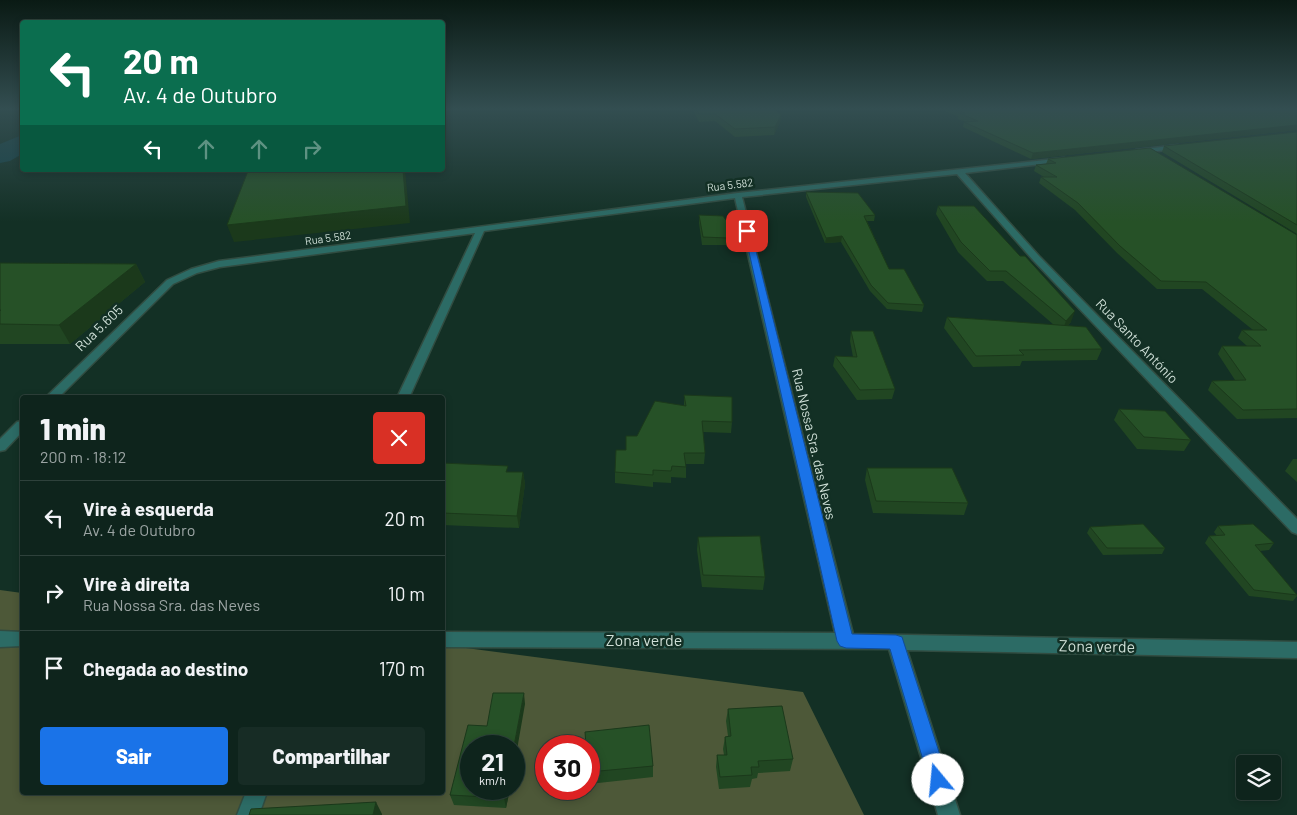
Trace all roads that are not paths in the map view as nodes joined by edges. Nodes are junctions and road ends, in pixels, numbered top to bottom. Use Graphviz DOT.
graph roads {
  1 [pos="1189,146"];
  2 [pos="1150,150"];
  3 [pos="1131,152"];
  4 [pos="1074,158"];
  5 [pos="1166,160"];
  6 [pos="959,171"];
  7 [pos="738,195"];
  8 [pos="481,228"];
  9 [pos="170,282"];
  10 [pos="54,395"];
  11 [pos="404,395"];
  12 [pos="20,427"];
  13 [pos="0,447"];
  14 [pos="1297,528"];
  15 [pos="0,639"];
  16 [pos="20,639"];
  17 [pos="445,640"];
  18 [pos="846,641"];
  19 [pos="896,642"];
  20 [pos="1297,650"];
  21 [pos="256,795"];
  22 [pos="248,815"];
  23 [pos="949,815"];
  1 -- 2 [label="street"];
  2 -- 3 [label="street"];
  2 -- 5 [label="street"];
  4 -- 6 [label="street, Rua 5.582"];
  6 -- 7 [label="street, Rua 5.582"];
  6 -- 14 [label="street, Rua Santo António"];
  7 -- 8 [label="street, Rua 5.582"];
  7 -- 18 [label="street, Rua Nossa Sra. das Neves"];
  8 -- 9 [label="street, Rua 5.582"];
  8 -- 11 [label="street"];
  9 -- 10 [label="street, Rua 5.605"];
  12 -- 13 [label="street"];
  15 -- 16 [label="street"];
  17 -- 18 [label="street, Zona verde"];
  18 -- 19 [label="street, Zona verde"];
  19 -- 20 [label="street, Zona verde"];
  19 -- 23 [label="street"];
  21 -- 22 [label="street"];
}
